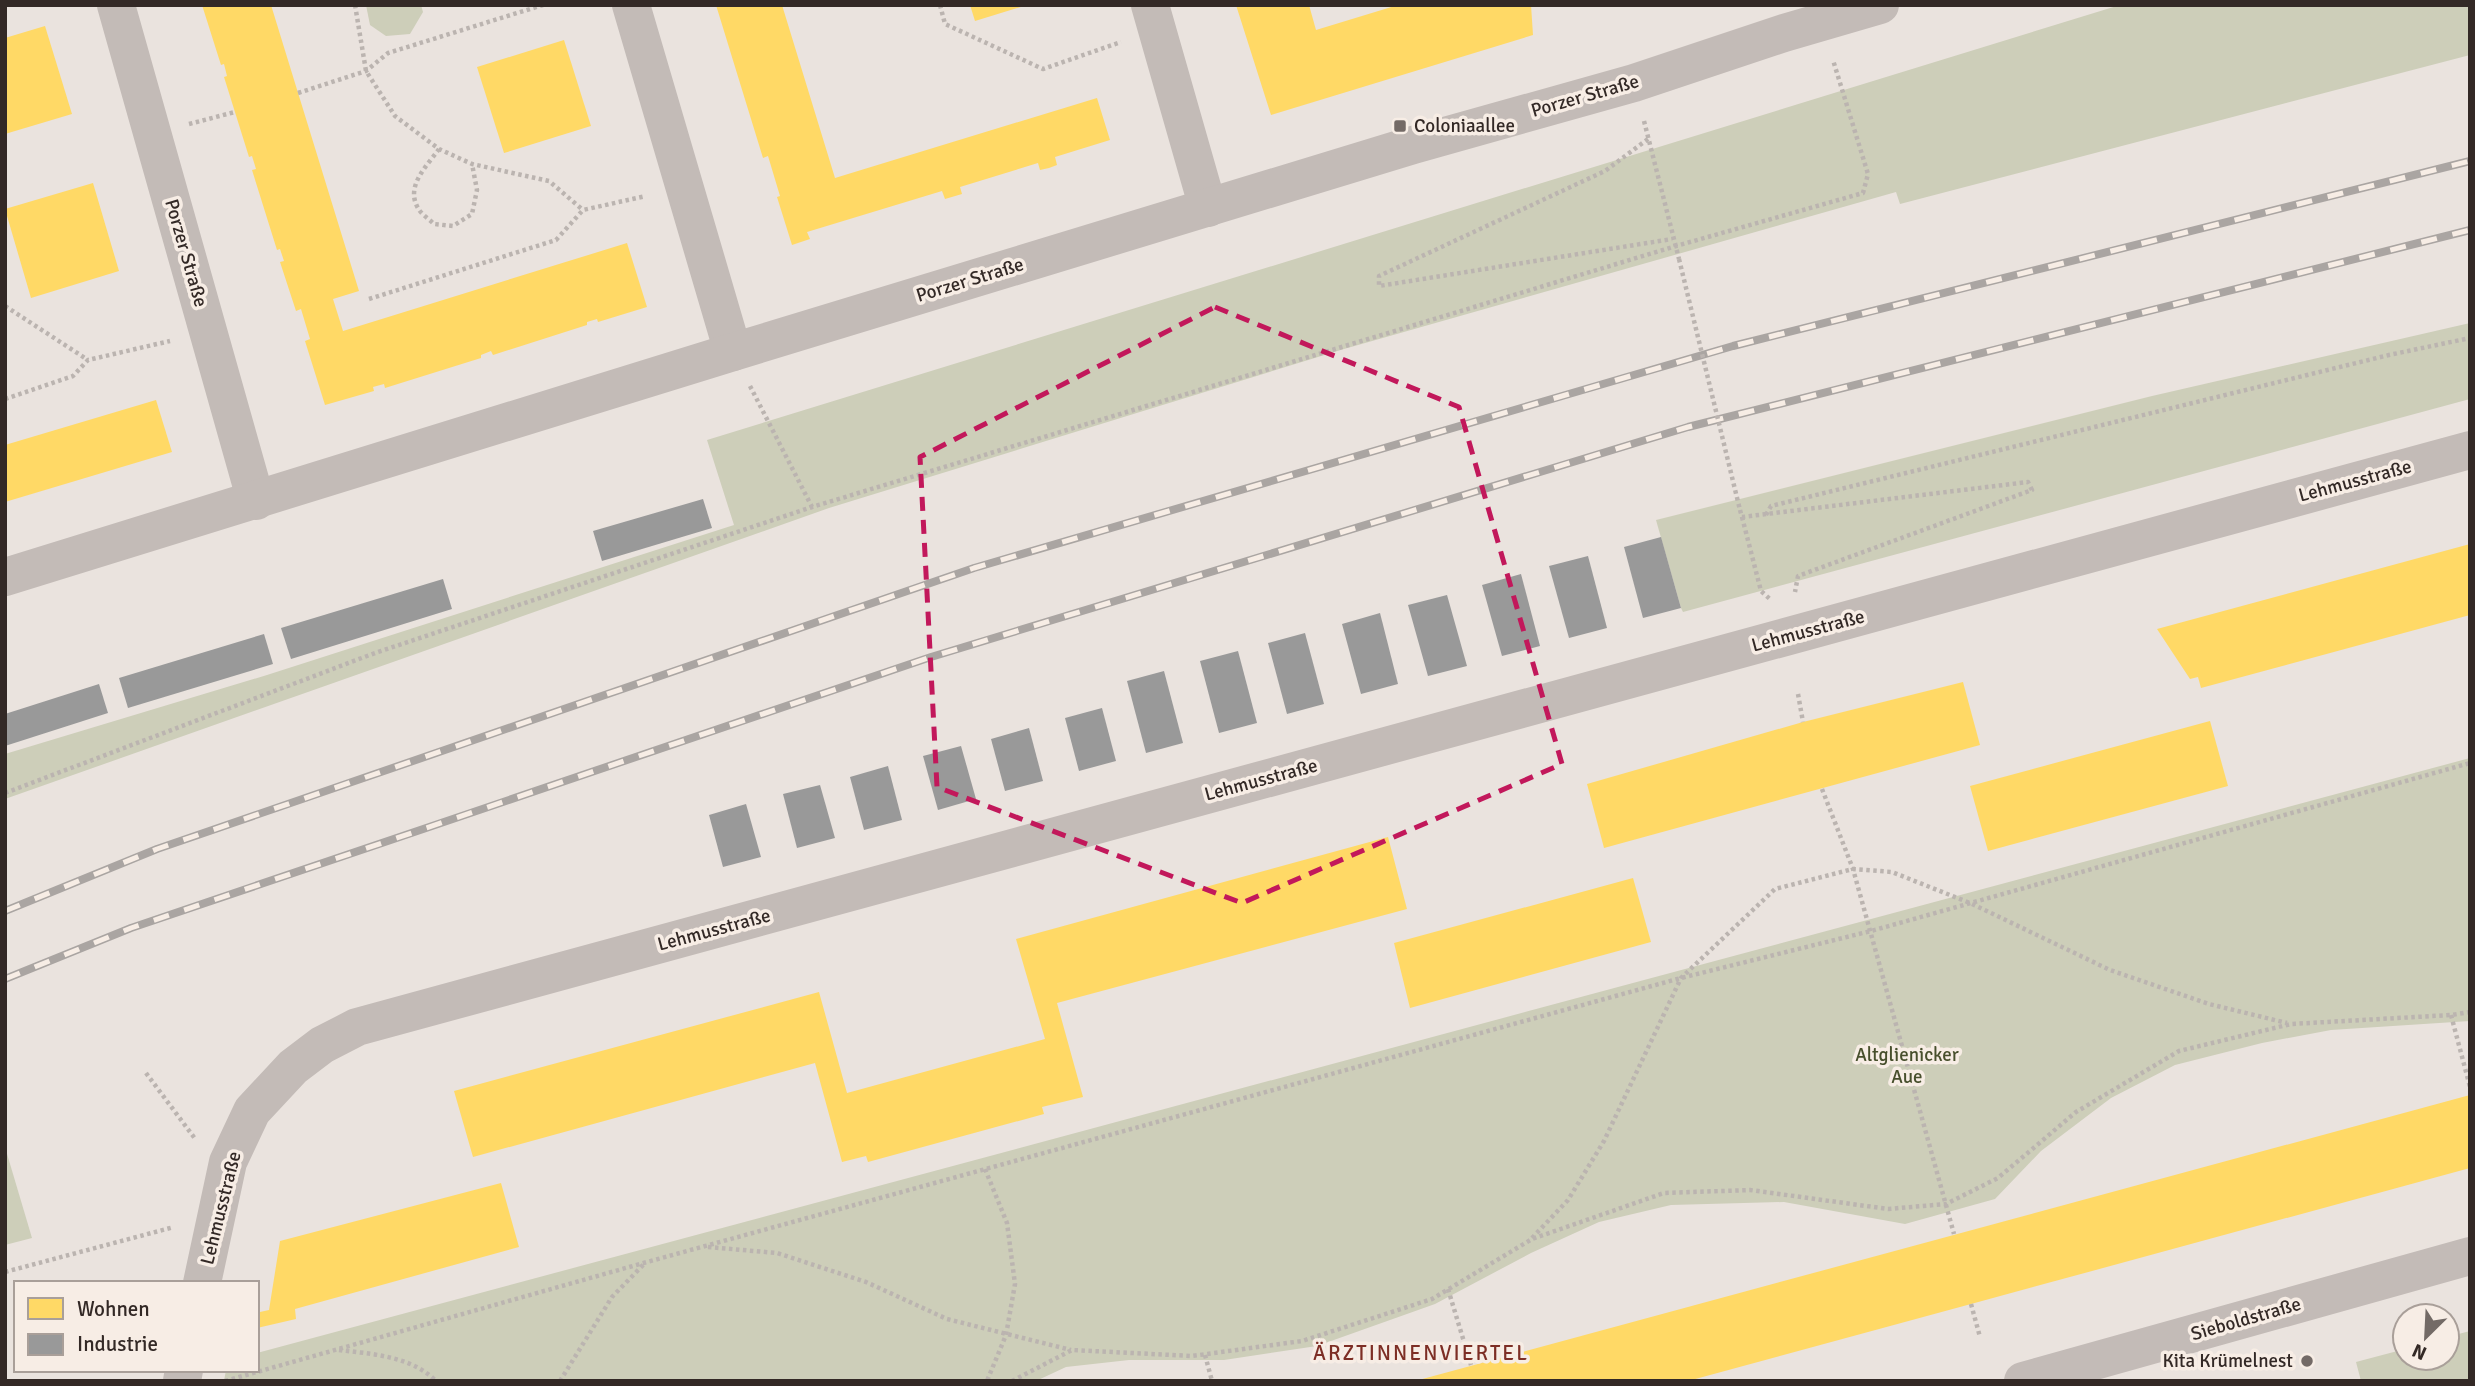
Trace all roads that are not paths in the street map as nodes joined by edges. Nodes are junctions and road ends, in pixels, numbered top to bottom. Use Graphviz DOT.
graph roads {
  1 [pos="116,5"];
  2 [pos="631,5"];
  3 [pos="1880,5"];
  4 [pos="1154,18"];
  5 [pos="1780,19"];
  6 [pos="1208,208"];
  7 [pos="733,352"];
  8 [pos="2470,450"];
  9 [pos="256,500"];
  10 [pos="5,577"];
  11 [pos="2470,1256"];
  12 [pos="202,1281"];
  13 [pos="2023,1381"];
  1 -- 9 [label="street, Porzer Straße"];
  2 -- 7 [label="street"];
  3 -- 5 [label="street, Porzer Straße"];
  4 -- 6 [label="street"];
  5 -- 6 [label="street, Porzer Straße"];
  6 -- 7 [label="street, Porzer Straße"];
  7 -- 9 [label="street, Porzer Straße"];
  8 -- 12 [label="street, Lehmusstraße"];
  9 -- 10 [label="street, Porzer Straße"];
  11 -- 13 [label="street, Sieboldstraße"];
}
